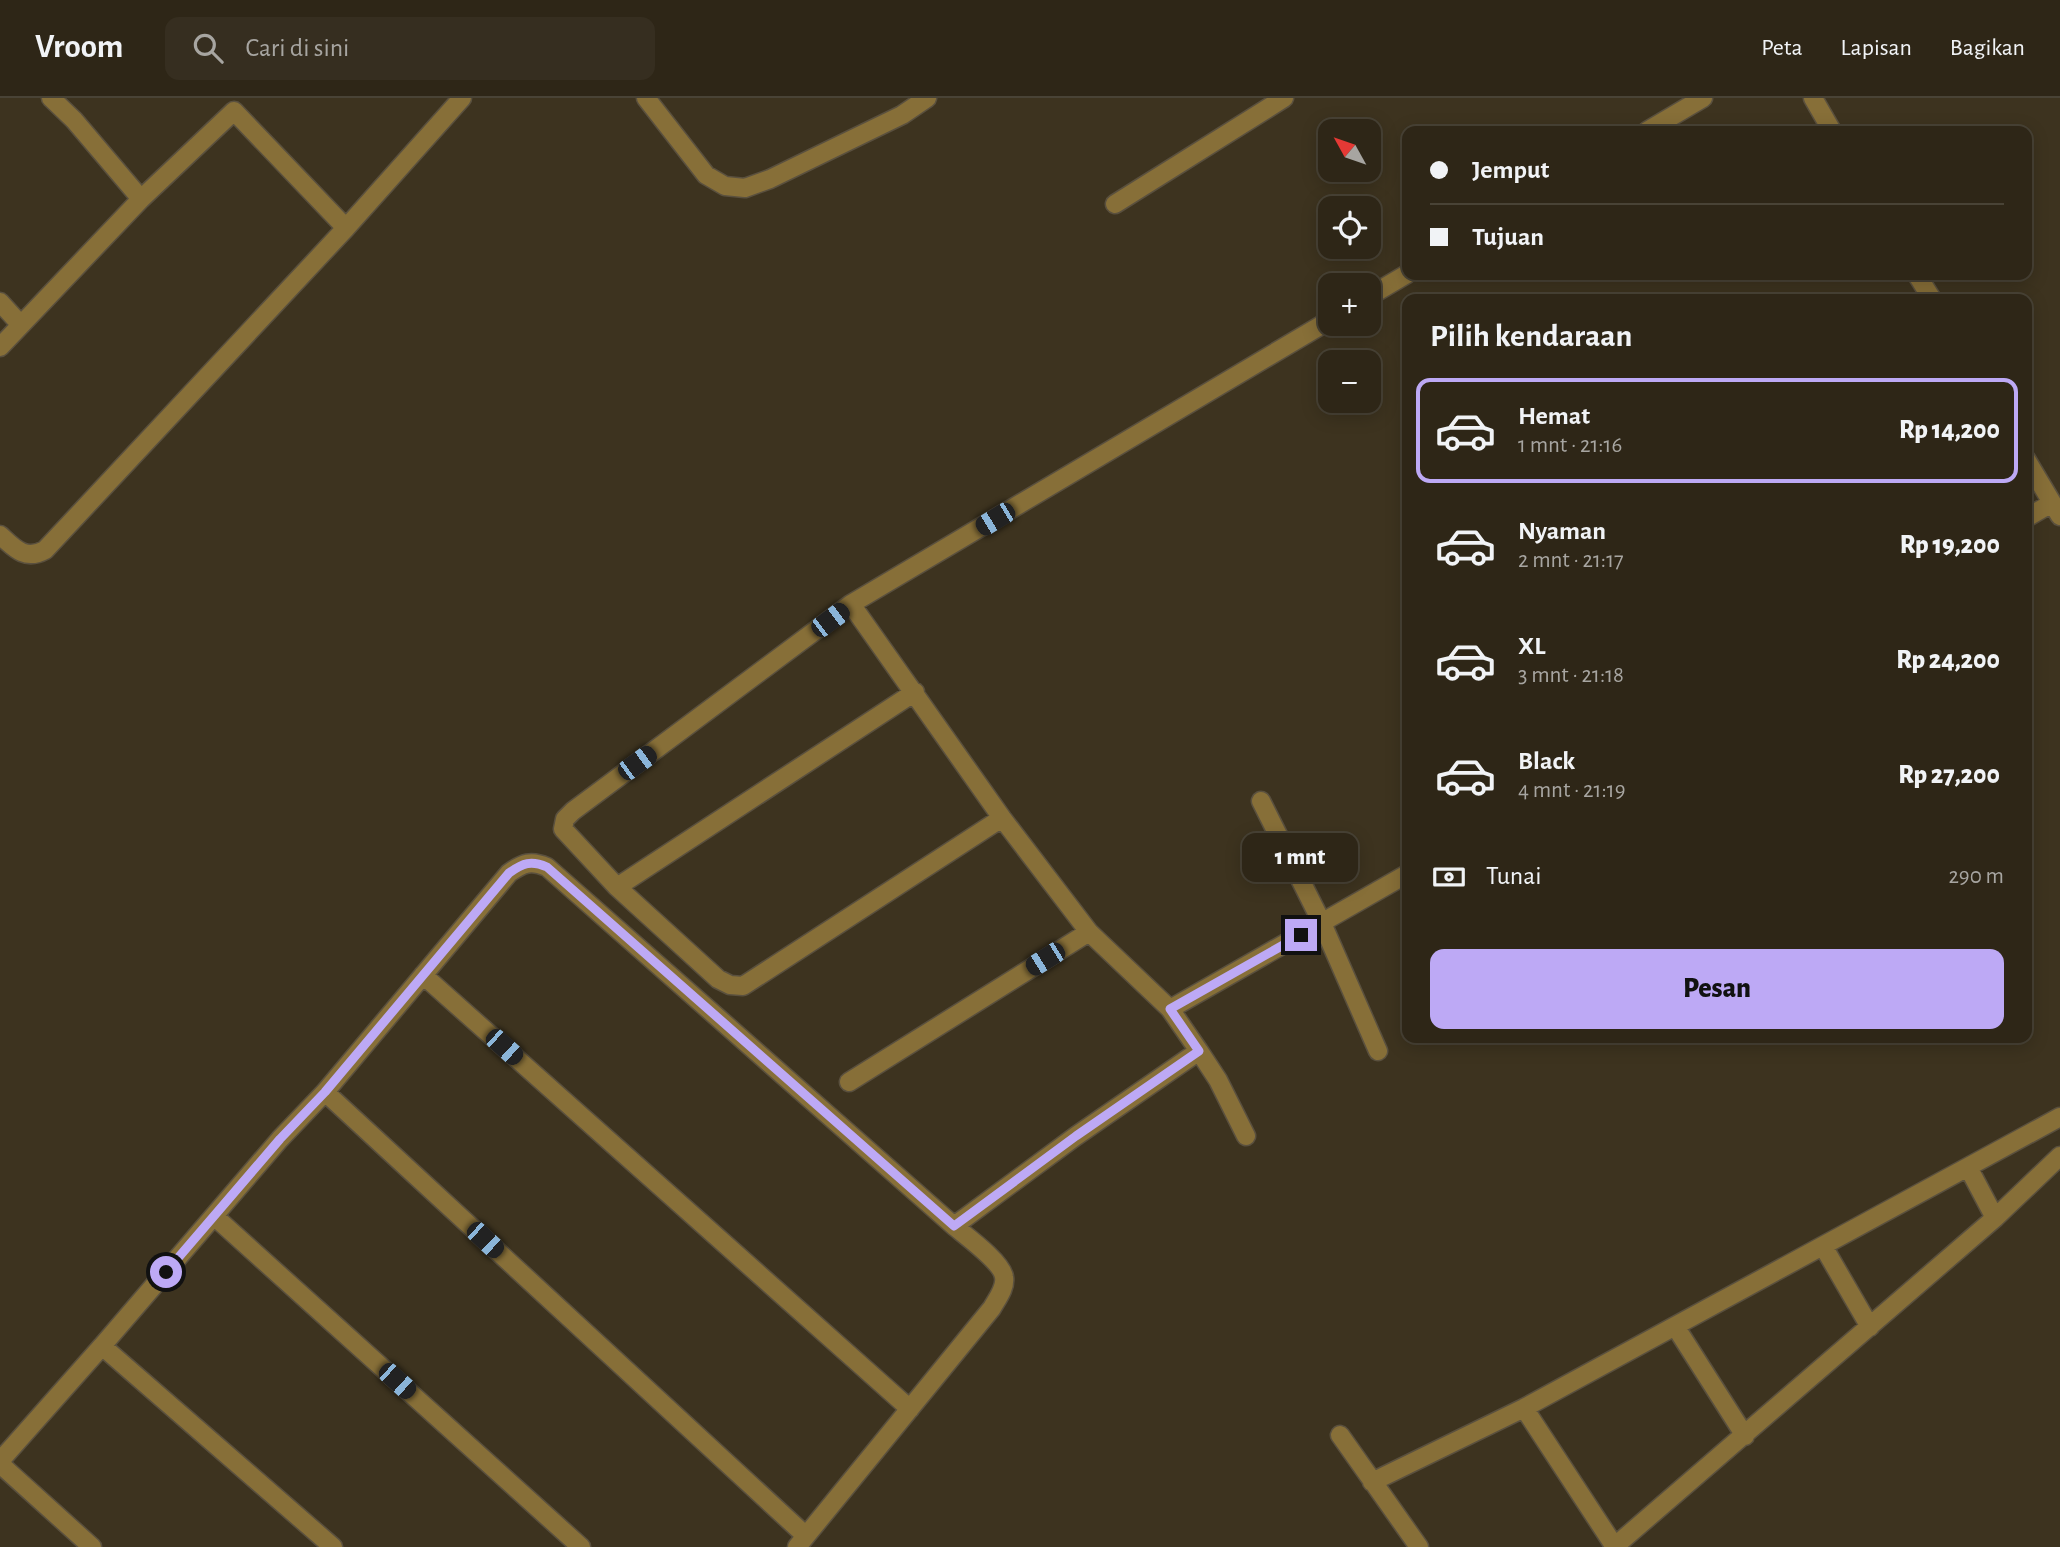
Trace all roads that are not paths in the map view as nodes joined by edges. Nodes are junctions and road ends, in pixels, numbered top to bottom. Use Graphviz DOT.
graph roads {
  1 [pos="51,98"];
  2 [pos="646,98"];
  3 [pos="927,98"];
  4 [pos="1284,98"];
  5 [pos="1703,98"];
  6 [pos="1813,98"];
  7 [pos="452,102"];
  8 [pos="229,104"];
  9 [pos="1655,126"];
  10 [pos="1829,126"];
  11 [pos="141,199"];
  12 [pos="1115,204"];
  13 [pos="346,228"];
  14 [pos="1402,277"];
  15 [pos="1381,289"];
  16 [pos="0,302"];
  17 [pos="20,324"];
  18 [pos="1318,327"];
  19 [pos="0,347"];
  20 [pos="2032,469"];
  21 [pos="2056,510"];
  22 [pos="2032,516"];
  23 [pos="0,535"];
  24 [pos="851,604"];
  25 [pos="915,692"];
  26 [pos="1261,801"];
  27 [pos="1003,818"];
  28 [pos="1402,877"];
  29 [pos="617,887"];
  30 [pos="1322,923"];
  31 [pos="1089,932"];
  32 [pos="423,975"];
  33 [pos="1170,1009"];
  34 [pos="1199,1051"];
  35 [pos="1378,1051"];
  36 [pos="849,1082"];
  37 [pos="325,1092"];
  38 [pos="2060,1117"];
  39 [pos="1246,1136"];
  40 [pos="2060,1156"];
  41 [pos="1968,1167"];
  42 [pos="214,1216"];
  43 [pos="1995,1219"];
  44 [pos="954,1226"];
  45 [pos="1823,1246"];
  46 [pos="1675,1326"];
  47 [pos="1870,1327"];
  48 [pos="102,1346"];
  49 [pos="1524,1408"];
  50 [pos="910,1409"];
  51 [pos="1340,1435"];
  52 [pos="1745,1436"];
  53 [pos="0,1462"];
  54 [pos="1373,1482"];
  55 [pos="802,1541"];
  56 [pos="92,1547"];
  57 [pos="332,1547"];
  58 [pos="581,1547"];
  59 [pos="1419,1547"];
  60 [pos="1614,1547"];
  1 -- 11 [label="street"];
  2 -- 3 [label="street"];
  4 -- 12 [label="street"];
  5 -- 9 [label="street"];
  6 -- 10 [label="street"];
  7 -- 13 [label="street"];
  8 -- 11 [label="street"];
  8 -- 13 [label="street"];
  11 -- 17 [label="street"];
  13 -- 23 [label="street"];
  14 -- 15 [label="street"];
  16 -- 17 [label="street"];
  17 -- 19 [label="street"];
  18 -- 24 [label="street"];
  20 -- 21 [label="street"];
  21 -- 22 [label="street"];
  24 -- 25 [label="street"];
  24 -- 29 [label="street"];
  25 -- 27 [label="street"];
  25 -- 29 [label="street"];
  26 -- 30 [label="street"];
  27 -- 29 [label="street"];
  27 -- 31 [label="street"];
  28 -- 30 [label="street"];
  30 -- 33 [label="street"];
  30 -- 35 [label="street"];
  31 -- 33 [label="street"];
  31 -- 36 [label="street"];
  32 -- 37 [label="street"];
  32 -- 44 [label="street"];
  32 -- 50 [label="street"];
  33 -- 34 [label="street"];
  34 -- 39 [label="street"];
  34 -- 44 [label="street"];
  37 -- 42 [label="street"];
  37 -- 55 [label="street"];
  38 -- 41 [label="street"];
  40 -- 43 [label="street"];
  41 -- 43 [label="street"];
  41 -- 45 [label="street"];
  42 -- 48 [label="street"];
  42 -- 58 [label="street"];
  43 -- 47 [label="street"];
  44 -- 50 [label="street"];
  45 -- 46 [label="street"];
  45 -- 47 [label="street"];
  46 -- 49 [label="street"];
  46 -- 52 [label="street"];
  47 -- 52 [label="street"];
  48 -- 53 [label="street"];
  48 -- 57 [label="street"];
  49 -- 54 [label="street"];
  49 -- 60 [label="street"];
  50 -- 55 [label="street"];
  51 -- 54 [label="street"];
  52 -- 60 [label="street"];
  53 -- 56 [label="street"];
  54 -- 59 [label="street"];
}
